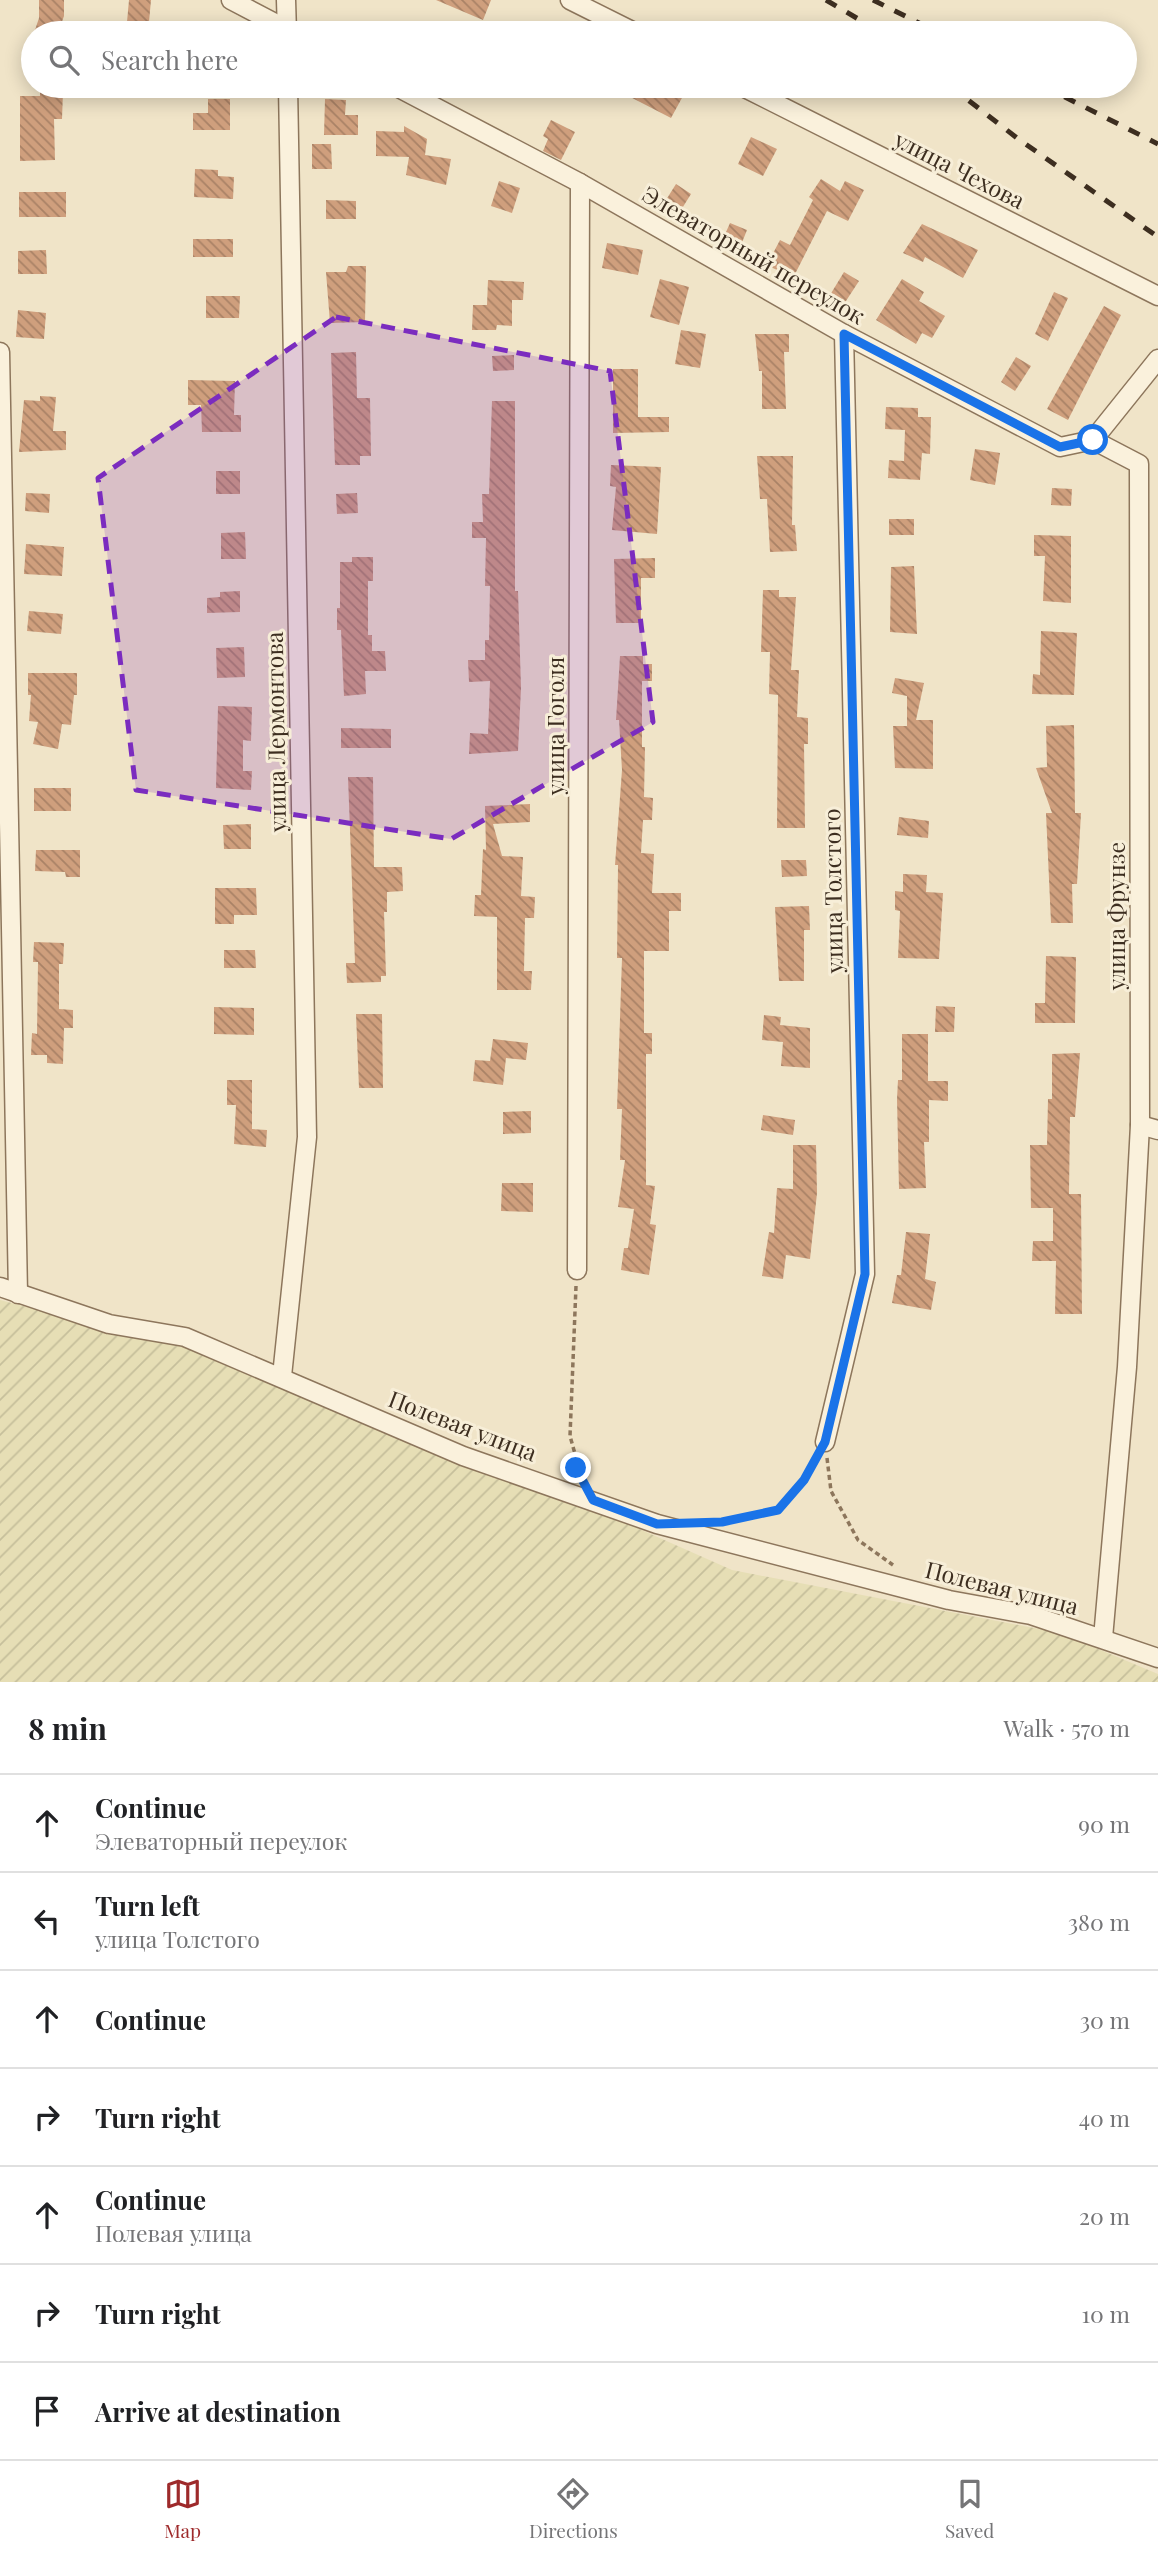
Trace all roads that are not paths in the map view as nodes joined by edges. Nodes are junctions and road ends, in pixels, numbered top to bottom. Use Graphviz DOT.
graph roads {
  1 [pos="231,0"];
  2 [pos="286,0"];
  3 [pos="570,0"];
  4 [pos="269,21"];
  5 [pos="288,21"];
  6 [pos="612,21"];
  7 [pos="288,98"];
  8 [pos="418,98"];
  9 [pos="765,98"];
  10 [pos="580,183"];
  11 [pos="1158,296"];
  12 [pos="844,334"];
  13 [pos="0,352"];
  14 [pos="1158,359"];
  15 [pos="1093,440"];
  16 [pos="1140,1125"];
  17 [pos="1158,1130"];
  18 [pos="576,1270"];
  19 [pos="0,1287"];
  20 [pos="18,1294"];
  21 [pos="282,1376"];
  22 [pos="825,1442"];
  23 [pos="1103,1638"];
  24 [pos="1158,1658"];
  1 -- 4 [label="street"];
  2 -- 5 [label="street"];
  3 -- 6 [label="street"];
  7 -- 21 [label="street, улица Лермонтова"];
  8 -- 10 [label="street, Элеваторный переулок"];
  9 -- 11 [label="street, улица Чехова"];
  10 -- 12 [label="street, Элеваторный переулок"];
  10 -- 18 [label="street, улица Гоголя"];
  12 -- 15 [label="street, Элеваторный переулок"];
  12 -- 22 [label="street, улица Толстого"];
  13 -- 20 [label="street"];
  14 -- 15 [label="street"];
  15 -- 16 [label="street, улица Фрунзе"];
  16 -- 17 [label="street"];
  16 -- 23 [label="street, улица Фрунзе"];
  19 -- 20 [label="street, Полевая улица"];
  20 -- 21 [label="street, Полевая улица"];
  21 -- 23 [label="street, Полевая улица"];
  23 -- 24 [label="street, Полевая улица"];
}
